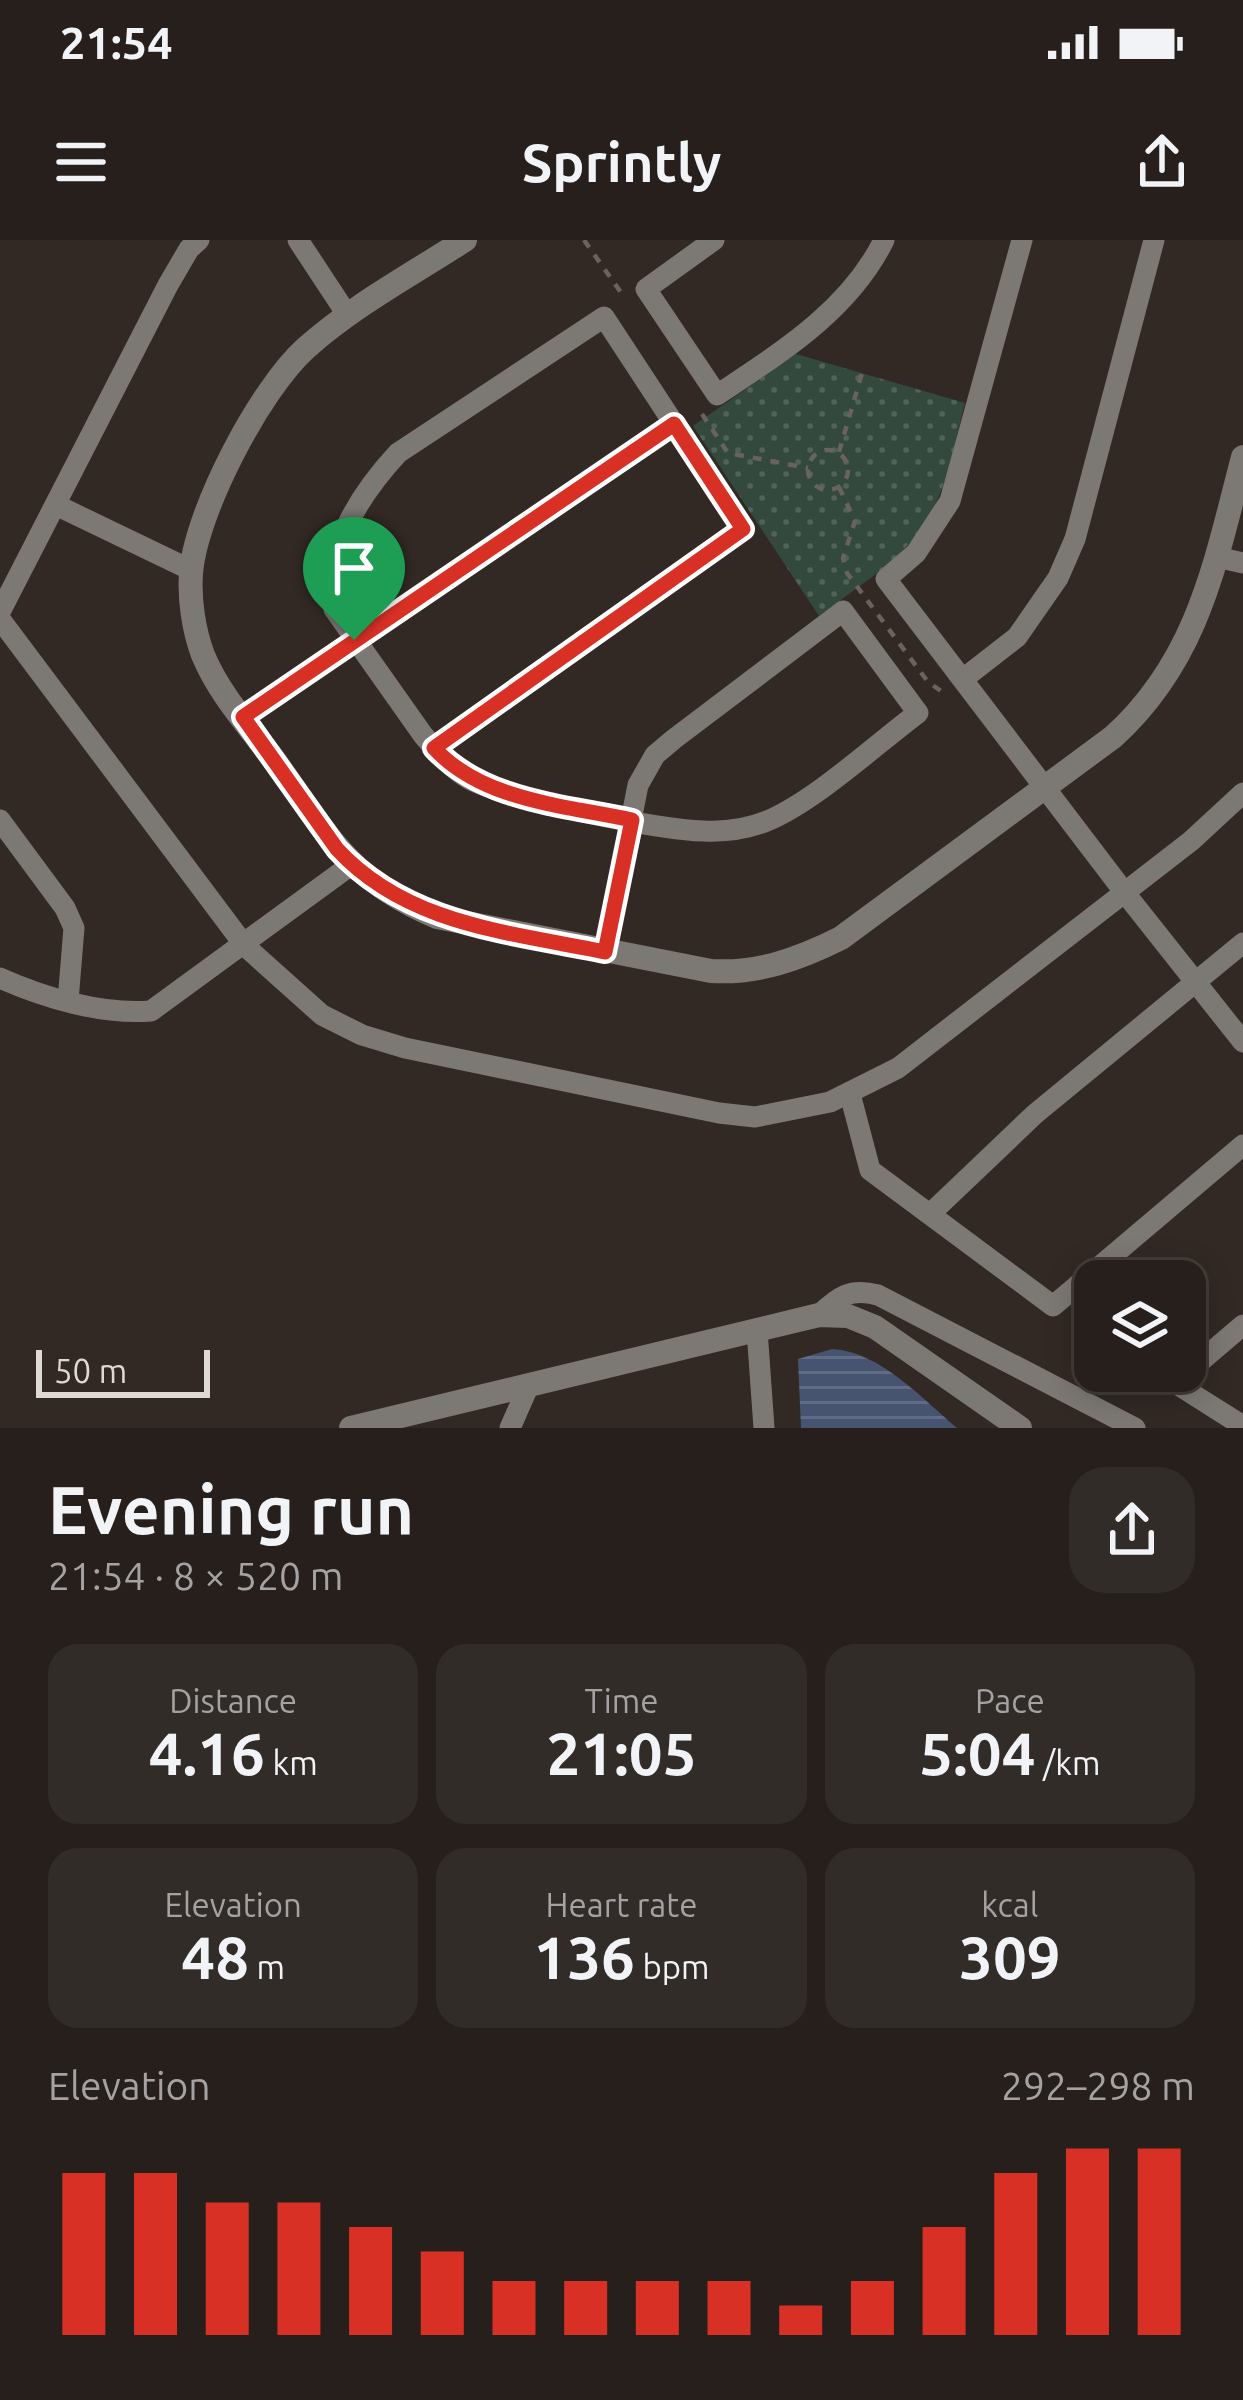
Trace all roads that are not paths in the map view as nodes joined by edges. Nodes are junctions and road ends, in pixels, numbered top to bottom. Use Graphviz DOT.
graph roads {
  1 [pos="199,240"];
  2 [pos="298,240"];
  3 [pos="465,240"];
  4 [pos="714,240"];
  5 [pos="884,240"];
  6 [pos="1022,240"];
  7 [pos="1154,240"];
  8 [pos="348,316"];
  9 [pos="674,424"];
  10 [pos="1243,458"];
  11 [pos="56,505"];
  12 [pos="1217,556"];
  13 [pos="1243,563"];
  14 [pos="191,570"];
  15 [pos="0,616"];
  16 [pos="354,640"];
  17 [pos="963,679"];
  18 [pos="243,717"];
  19 [pos="434,748"];
  20 [pos="1044,788"];
  21 [pos="1243,793"];
  22 [pos="0,820"];
  23 [pos="632,820"];
  24 [pos="352,865"];
  25 [pos="1125,893"];
  26 [pos="1243,943"];
  27 [pos="244,946"];
  28 [pos="605,952"];
  29 [pos="0,978"];
  30 [pos="1195,984"];
  31 [pos="68,1001"];
  32 [pos="1243,1042"];
  33 [pos="850,1094"];
  34 [pos="1243,1144"];
  35 [pos="930,1214"];
  36 [pos="819,1315"];
  37 [pos="1243,1325"];
  38 [pos="757,1330"];
  39 [pos="529,1385"];
  40 [pos="1243,1426"];
  41 [pos="351,1428"];
  42 [pos="511,1428"];
  43 [pos="764,1428"];
  44 [pos="1020,1428"];
  45 [pos="1135,1428"];
  1 -- 11 [label="street"];
  2 -- 8 [label="street"];
  3 -- 8 [label="street"];
  4 -- 5 [label="street"];
  6 -- 17 [label="street"];
  7 -- 17 [label="street"];
  8 -- 14 [label="street"];
  9 -- 16 [label="street"];
  9 -- 16 [label="street"];
  9 -- 19 [label="street"];
  10 -- 12 [label="street"];
  11 -- 14 [label="street"];
  11 -- 15 [label="street"];
  12 -- 13 [label="street"];
  12 -- 20 [label="street"];
  14 -- 18 [label="street"];
  15 -- 27 [label="street"];
  16 -- 18 [label="street"];
  16 -- 19 [label="street"];
  17 -- 20 [label="street"];
  18 -- 24 [label="street"];
  19 -- 23 [label="street"];
  20 -- 25 [label="street"];
  20 -- 28 [label="street"];
  21 -- 25 [label="street"];
  22 -- 31 [label="street"];
  23 -- 23 [label="street"];
  23 -- 28 [label="street"];
  24 -- 27 [label="street"];
  24 -- 28 [label="street"];
  25 -- 30 [label="street"];
  25 -- 33 [label="street"];
  26 -- 30 [label="street"];
  27 -- 31 [label="street"];
  27 -- 33 [label="street"];
  29 -- 31 [label="street"];
  30 -- 32 [label="street"];
  30 -- 35 [label="street"];
  33 -- 35 [label="street"];
  34 -- 35 [label="street"];
  36 -- 38 [label="street"];
  36 -- 44 [label="street"];
  36 -- 45 [label="street"];
  37 -- 40 [label="street"];
  38 -- 39 [label="street"];
  38 -- 43 [label="street"];
  39 -- 41 [label="street"];
  39 -- 42 [label="street"];
}
